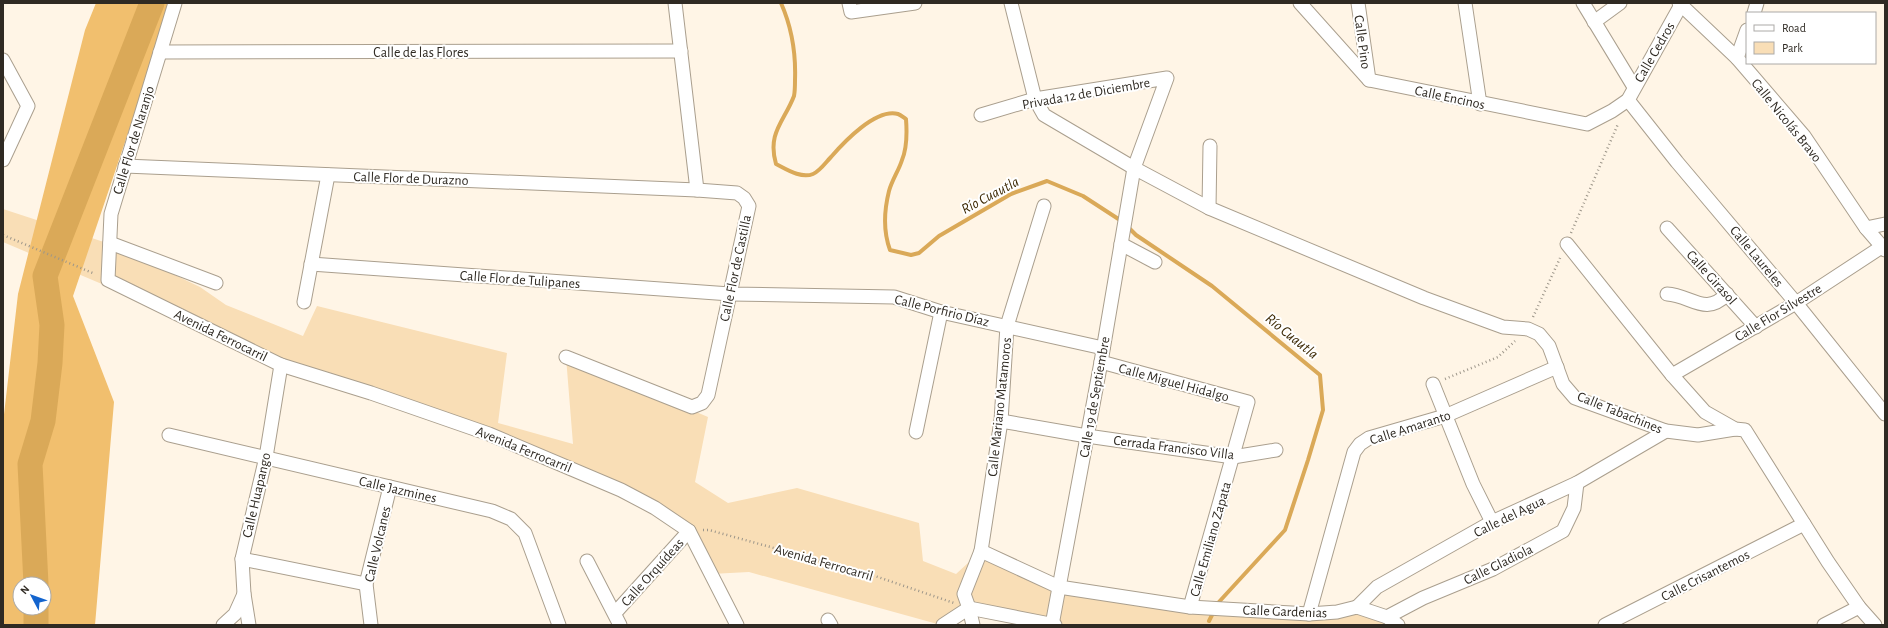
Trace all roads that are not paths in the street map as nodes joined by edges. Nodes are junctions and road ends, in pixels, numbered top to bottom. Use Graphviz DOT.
graph roads {
  1 [pos="175,3"];
  2 [pos="675,3"];
  3 [pos="849,3"];
  4 [pos="915,3"];
  5 [pos="1011,3"];
  6 [pos="1300,3"];
  7 [pos="1358,3"];
  8 [pos="1466,3"];
  9 [pos="1583,3"];
  10 [pos="1620,3"];
  11 [pos="1680,4"];
  12 [pos="1594,22"];
  13 [pos="1746,33"];
  14 [pos="681,51"];
  15 [pos="160,52"];
  16 [pos="1737,58"];
  17 [pos="3,60"];
  18 [pos="1167,78"];
  19 [pos="1369,80"];
  20 [pos="1634,87"];
  21 [pos="1034,99"];
  22 [pos="1628,100"];
  23 [pos="1480,104"];
  24 [pos="981,115"];
  25 [pos="1210,146"];
  26 [pos="5,152"];
  27 [pos="126,166"];
  28 [pos="1134,168"];
  29 [pos="328,175"];
  30 [pos="697,190"];
  31 [pos="1044,206"];
  32 [pos="1209,208"];
  33 [pos="1885,224"];
  34 [pos="1666,228"];
  35 [pos="1866,228"];
  36 [pos="110,244"];
  37 [pos="1121,244"];
  38 [pos="1567,244"];
  39 [pos="1884,248"];
  40 [pos="1155,262"];
  41 [pos="311,264"];
  42 [pos="108,280"];
  43 [pos="216,283"];
  44 [pos="730,294"];
  45 [pos="1668,294"];
  46 [pos="1727,294"];
  47 [pos="304,302"];
  48 [pos="1796,303"];
  49 [pos="941,312"];
  50 [pos="1007,326"];
  51 [pos="1756,327"];
  52 [pos="1103,348"];
  53 [pos="566,357"];
  54 [pos="1101,362"];
  55 [pos="281,365"];
  56 [pos="1557,367"];
  57 [pos="1672,375"];
  58 [pos="1433,384"];
  59 [pos="1248,402"];
  60 [pos="1705,412"];
  61 [pos="1885,414"];
  62 [pos="1445,416"];
  63 [pos="1001,421"];
  64 [pos="1735,429"];
  65 [pos="1666,431"];
  66 [pos="916,432"];
  67 [pos="168,435"];
  68 [pos="1698,435"];
  69 [pos="1087,436"];
  70 [pos="1276,450"];
  71 [pos="266,457"];
  72 [pos="1233,457"];
  73 [pos="1577,483"];
  74 [pos="390,487"];
  75 [pos="1492,522"];
  76 [pos="1804,524"];
  77 [pos="689,531"];
  78 [pos="982,551"];
  79 [pos="242,559"];
  80 [pos="587,561"];
  81 [pos="366,584"];
  82 [pos="1059,587"];
  83 [pos="244,594"];
  84 [pos="1190,607"];
  85 [pos="1357,607"];
  86 [pos="1859,607"];
  87 [pos="969,608"];
  88 [pos="615,613"];
  89 [pos="1309,614"];
  90 [pos="1387,616"];
  91 [pos="1053,624"];
  92 [pos="223,625"];
  93 [pos="249,625"];
  94 [pos="371,625"];
  95 [pos="559,625"];
  96 [pos="620,625"];
  97 [pos="737,625"];
  98 [pos="943,625"];
  99 [pos="973,625"];
  100 [pos="1398,625"];
  101 [pos="1605,625"];
  102 [pos="1824,625"];
  103 [pos="1875,625"];
  1 -- 15 [label="street, Calle Flor de Naranjo"];
  2 -- 14 [label="street"];
  3 -- 4 [label="street"];
  5 -- 21 [label="street"];
  6 -- 19 [label="street"];
  7 -- 19 [label="street, Calle Pino"];
  8 -- 23 [label="street"];
  9 -- 12 [label="street"];
  10 -- 12 [label="street"];
  11 -- 16 [label="street, Calle Nicolás Bravo"];
  11 -- 20 [label="street, Calle Cedros"];
  12 -- 20 [label="street"];
  13 -- 16 [label="street"];
  14 -- 15 [label="street, Calle de las Flores"];
  14 -- 30 [label="street"];
  15 -- 27 [label="street, Calle Flor de Naranjo"];
  16 -- 35 [label="street, Calle Nicolás Bravo"];
  17 -- 26 [label="street"];
  18 -- 21 [label="street, Privada 12 de Diciembre"];
  18 -- 28 [label="street, Calle 19 de Septiembre"];
  19 -- 23 [label="street, Calle Encinos"];
  20 -- 22 [label="street, Calle Cedros"];
  21 -- 24 [label="street, Privada 12 de Diciembre"];
  21 -- 28 [label="street"];
  22 -- 23 [label="street, Calle Encinos"];
  22 -- 48 [label="street, Calle Laureles"];
  25 -- 32 [label="street"];
  27 -- 29 [label="street, Calle Flor de Durazno"];
  27 -- 36 [label="street, Calle Flor de Naranjo"];
  28 -- 32 [label="street"];
  28 -- 37 [label="street, Calle 19 de Septiembre"];
  29 -- 30 [label="street, Calle Flor de Durazno"];
  29 -- 41 [label="street"];
  30 -- 44 [label="street, Calle Flor de Castilla"];
  31 -- 50 [label="street, Calle Mariano Matamoros"];
  32 -- 56 [label="street, Calle Tabachines"];
  33 -- 35 [label="street"];
  34 -- 46 [label="street, Calle Girasol"];
  35 -- 39 [label="street, Calle Nicolás Bravo"];
  36 -- 42 [label="street, Calle Flor de Naranjo"];
  36 -- 43 [label="street"];
  37 -- 40 [label="street"];
  37 -- 52 [label="street, Calle 19 de Septiembre"];
  38 -- 57 [label="street"];
  39 -- 48 [label="street, Calle Flor Silvestre"];
  41 -- 44 [label="street, Calle Flor de Tulipanes"];
  41 -- 47 [label="street"];
  42 -- 55 [label="street, Avenida Ferrocarril"];
  44 -- 49 [label="street, Calle Porfirio Díaz"];
  44 -- 53 [label="street, Calle Flor de Castilla"];
  45 -- 46 [label="street"];
  46 -- 51 [label="street, Calle Girasol"];
  48 -- 51 [label="street, Calle Flor Silvestre"];
  48 -- 61 [label="street, Calle Laureles"];
  49 -- 50 [label="street, Calle Porfirio Díaz"];
  49 -- 66 [label="street"];
  50 -- 52 [label="street, Calle Porfirio Díaz"];
  50 -- 63 [label="street, Calle Mariano Matamoros"];
  51 -- 57 [label="street, Calle Flor Silvestre"];
  52 -- 54 [label="street, Calle 19 de Septiembre"];
  54 -- 59 [label="street, Calle Miguel Hidalgo"];
  54 -- 69 [label="street, Calle 19 de Septiembre"];
  55 -- 71 [label="street, Calle Huapango"];
  55 -- 77 [label="street, Avenida Ferrocarril"];
  56 -- 62 [label="street, Calle Amaranto"];
  56 -- 65 [label="street, Calle Tabachines"];
  57 -- 60 [label="street"];
  58 -- 62 [label="street"];
  59 -- 72 [label="street, Calle Emiliano Zapata"];
  60 -- 64 [label="street"];
  60 -- 68 [label="street"];
  62 -- 75 [label="street"];
  62 -- 89 [label="street, Calle Amaranto"];
  63 -- 69 [label="street, Cerrada Francisco Villa"];
  63 -- 78 [label="street, Calle Mariano Matamoros"];
  64 -- 68 [label="street, Calle Tabachines"];
  64 -- 76 [label="street"];
  65 -- 68 [label="street, Calle Tabachines"];
  65 -- 73 [label="street, Calle del Agua"];
  67 -- 71 [label="street, Calle Jazmines"];
  69 -- 72 [label="street, Cerrada Francisco Villa"];
  69 -- 82 [label="street, Calle 19 de Septiembre"];
  70 -- 72 [label="street, Cerrada Francisco Villa"];
  71 -- 74 [label="street, Calle Jazmines"];
  71 -- 79 [label="street, Calle Huapango"];
  72 -- 84 [label="street, Calle Emiliano Zapata"];
  73 -- 75 [label="street, Calle del Agua"];
  73 -- 90 [label="street, Calle Gladiola"];
  74 -- 81 [label="street, Calle Volcanes"];
  74 -- 95 [label="street, Calle Jazmines"];
  75 -- 85 [label="street, Calle del Agua"];
  76 -- 86 [label="street"];
  76 -- 101 [label="street, Calle Crisantemos"];
  77 -- 88 [label="street, Calle Orquídeas"];
  77 -- 97 [label="street"];
  78 -- 82 [label="street"];
  78 -- 87 [label="street, Calle Mariano Matamoros"];
  79 -- 81 [label="street"];
  79 -- 83 [label="street, Calle Huapango"];
  80 -- 88 [label="street, Calle Orquídeas"];
  81 -- 94 [label="street, Calle Volcanes"];
  82 -- 84 [label="street, Calle Gardenias"];
  82 -- 91 [label="street, Calle 19 de Septiembre"];
  83 -- 92 [label="street"];
  83 -- 93 [label="street, Calle Huapango"];
  84 -- 89 [label="street, Calle Gardenias"];
  85 -- 89 [label="street, Calle Gardenias"];
  85 -- 90 [label="street"];
  86 -- 102 [label="street"];
  86 -- 103 [label="street"];
  87 -- 91 [label="street"];
  87 -- 98 [label="street"];
  87 -- 99 [label="street, Calle Mariano Matamoros"];
  88 -- 96 [label="street, Calle Orquídeas"];
  90 -- 100 [label="street"];
}
